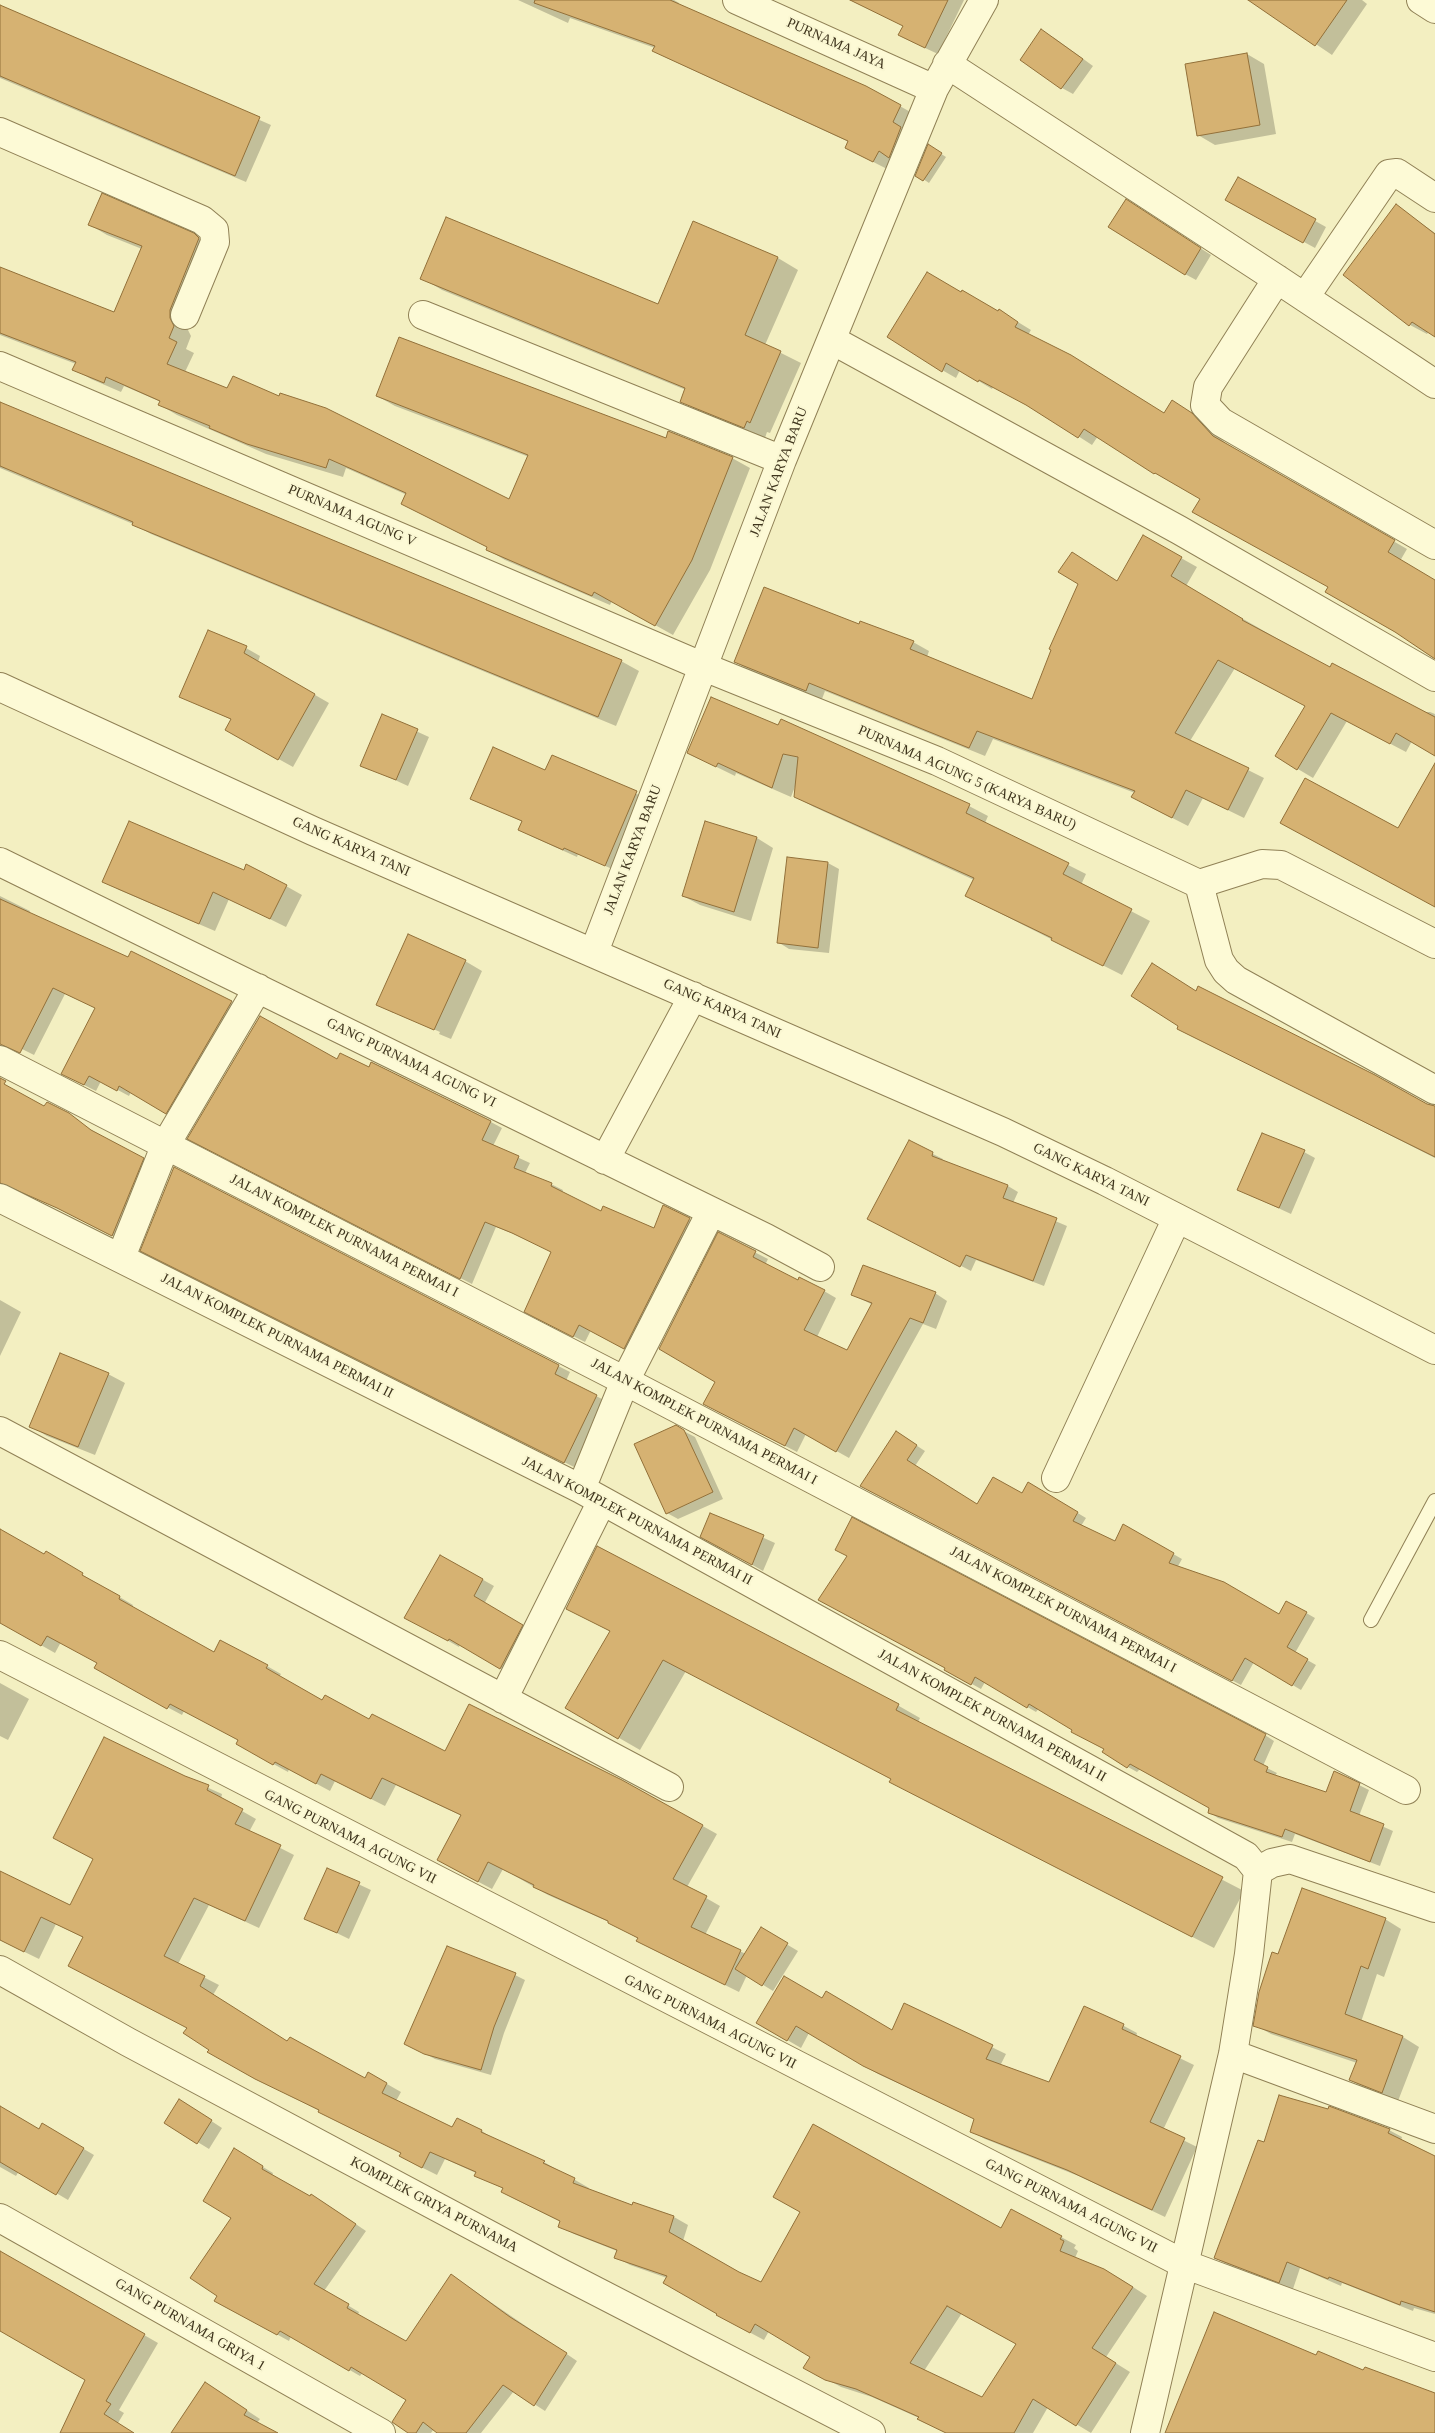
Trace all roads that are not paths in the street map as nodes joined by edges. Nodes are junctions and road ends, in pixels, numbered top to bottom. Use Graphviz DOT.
graph roads {
  1 [pos="737,0"];
  2 [pos="984,0"];
  3 [pos="1421,0"];
  4 [pos="1435,9"];
  5 [pos="947,64"];
  6 [pos="934,89"];
  7 [pos="0,132"];
  8 [pos="1435,198"];
  9 [pos="1277,279"];
  10 [pos="1305,297"];
  11 [pos="185,315"];
  12 [pos="424,315"];
  13 [pos="832,340"];
  14 [pos="0,366"];
  15 [pos="1435,384"];
  16 [pos="782,460"];
  17 [pos="1435,545"];
  18 [pos="704,667"];
  19 [pos="1435,677"];
  20 [pos="0,687"];
  21 [pos="0,862"];
  22 [pos="1199,884"];
  23 [pos="1435,944"];
  24 [pos="594,952"];
  25 [pos="258,988"];
  26 [pos="693,996"];
  27 [pos="0,1060"];
  28 [pos="1435,1090"];
  29 [pos="166,1144"];
  30 [pos="605,1160"];
  31 [pos="0,1198"];
  32 [pos="711,1212"];
  33 [pos="1177,1218"];
  34 [pos="122,1257"];
  35 [pos="820,1267"];
  36 [pos="1435,1350"];
  37 [pos="625,1381"];
  38 [pos="0,1431"];
  39 [pos="1056,1478"];
  40 [pos="592,1495"];
  41 [pos="1435,1501"];
  42 [pos="1372,1620"];
  43 [pos="0,1655"];
  44 [pos="503,1699"];
  45 [pos="668,1787"];
  46 [pos="1406,1790"];
  47 [pos="1258,1870"];
  48 [pos="1435,1908"];
  49 [pos="0,1970"];
  50 [pos="1233,2054"];
  51 [pos="1435,2129"];
  52 [pos="0,2218"];
  53 [pos="1184,2264"];
  54 [pos="1435,2357"];
  55 [pos="381,2433"];
  56 [pos="871,2433"];
  57 [pos="1145,2433"];
  1 -- 6 [label="street, PURNAMA JAYA"];
  2 -- 5 [label="street, JALAN KARYA BARU"];
  3 -- 4 [label="street"];
  5 -- 6 [label="street, JALAN KARYA BARU"];
  5 -- 9 [label="street"];
  6 -- 13 [label="street, JALAN KARYA BARU"];
  7 -- 11 [label="street"];
  8 -- 10 [label="street"];
  9 -- 10 [label="street"];
  9 -- 17 [label="street"];
  10 -- 15 [label="street"];
  12 -- 16 [label="street"];
  13 -- 16 [label="street, JALAN KARYA BARU"];
  13 -- 19 [label="street"];
  14 -- 18 [label="street, PURNAMA AGUNG V"];
  16 -- 18 [label="street, JALAN KARYA BARU"];
  18 -- 22 [label="street, PURNAMA AGUNG 5 (KARYA BARU)"];
  18 -- 24 [label="street, JALAN KARYA BARU"];
  20 -- 24 [label="street, GANG KARYA TANI"];
  21 -- 25 [label="street, GANG PURNAMA AGUNG VI"];
  22 -- 23 [label="street"];
  22 -- 28 [label="street"];
  24 -- 26 [label="street, GANG KARYA TANI"];
  25 -- 29 [label="street"];
  25 -- 30 [label="street, GANG PURNAMA AGUNG VI"];
  26 -- 30 [label="street"];
  26 -- 33 [label="street, GANG KARYA TANI"];
  27 -- 29 [label="street, JALAN KOMPLEK PURNAMA PERMAI I"];
  29 -- 34 [label="street"];
  29 -- 37 [label="street, JALAN KOMPLEK PURNAMA PERMAI I"];
  30 -- 32 [label="street, GANG PURNAMA AGUNG VI"];
  31 -- 34 [label="street, JALAN KOMPLEK PURNAMA PERMAI II"];
  32 -- 35 [label="street, GANG PURNAMA AGUNG VI"];
  32 -- 37 [label="street"];
  33 -- 36 [label="street, GANG KARYA TANI"];
  33 -- 39 [label="street"];
  34 -- 40 [label="street, JALAN KOMPLEK PURNAMA PERMAI II"];
  37 -- 40 [label="street"];
  37 -- 46 [label="street, JALAN KOMPLEK PURNAMA PERMAI I"];
  38 -- 44 [label="street"];
  40 -- 44 [label="street"];
  40 -- 47 [label="street, JALAN KOMPLEK PURNAMA PERMAI II"];
  41 -- 42 [label="lane"];
  43 -- 53 [label="street, GANG PURNAMA AGUNG VII"];
  44 -- 45 [label="street"];
  47 -- 48 [label="street"];
  47 -- 50 [label="street"];
  49 -- 56 [label="street, KOMPLEK GRIYA PURNAMA"];
  50 -- 51 [label="street"];
  50 -- 53 [label="street"];
  52 -- 55 [label="street, GANG PURNAMA GRIYA 1"];
  53 -- 54 [label="street, GANG PURNAMA AGUNG VII"];
  53 -- 57 [label="street"];
}
